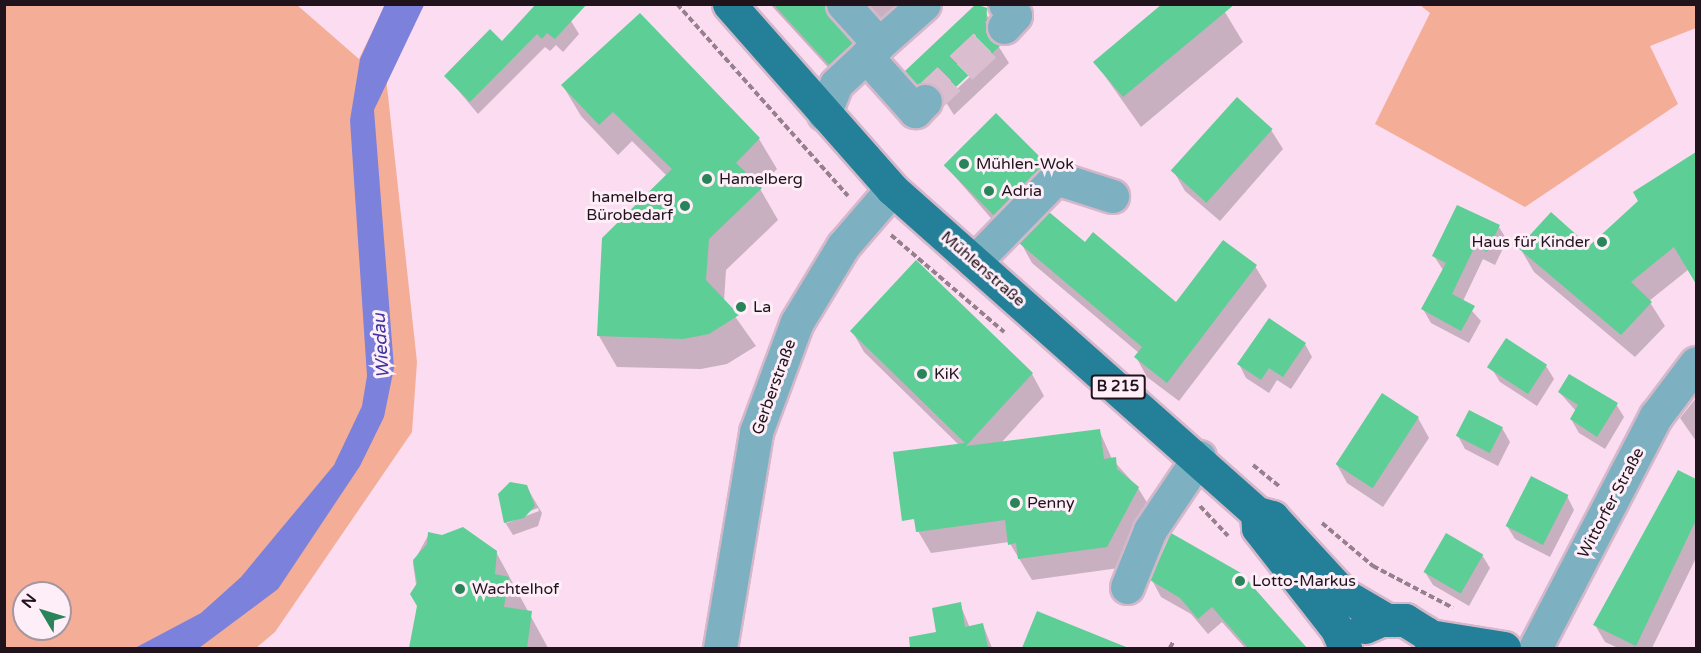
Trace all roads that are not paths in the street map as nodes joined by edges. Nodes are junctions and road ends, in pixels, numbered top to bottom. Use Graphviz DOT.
graph roads {
  1 [pos="729,4"];
  2 [pos="843,4"];
  3 [pos="924,4"];
  4 [pos="872,50"];
  5 [pos="925,100"];
  6 [pos="824,114"];
  7 [pos="892,189"];
  8 [pos="1112,196"];
  9 [pos="974,262"];
  10 [pos="1696,363"];
  11 [pos="1199,457"];
  12 [pos="1257,513"];
  13 [pos="1127,587"];
  14 [pos="1385,619"];
  15 [pos="1432,642"];
  16 [pos="720,648"];
  17 [pos="1347,648"];
  18 [pos="1504,648"];
  19 [pos="1535,648"];
  1 -- 6 [label="main road, Mühlenstraße / B 215"];
  2 -- 4 [label="street"];
  3 -- 4 [label="street"];
  4 -- 5 [label="street"];
  4 -- 6 [label="street"];
  6 -- 7 [label="main road, Mühlenstraße / B 215"];
  7 -- 9 [label="main road, Mühlenstraße / B 215"];
  7 -- 16 [label="street, Gerberstraße"];
  8 -- 9 [label="street"];
  9 -- 11 [label="main road, Mühlenstraße / B 215"];
  10 -- 19 [label="street, Wittorfer Straße"];
  11 -- 12 [label="main road, Mühlenstraße / B 215"];
  11 -- 13 [label="street"];
  12 -- 14 [label="main road, Mühlenstraße / B 215"];
  12 -- 17 [label="main road, Mühlenstraße / B 215"];
  14 -- 15 [label="main road, Mühlenstraße"];
  14 -- 17 [label="main road"];
  15 -- 18 [label="main road"];
}
